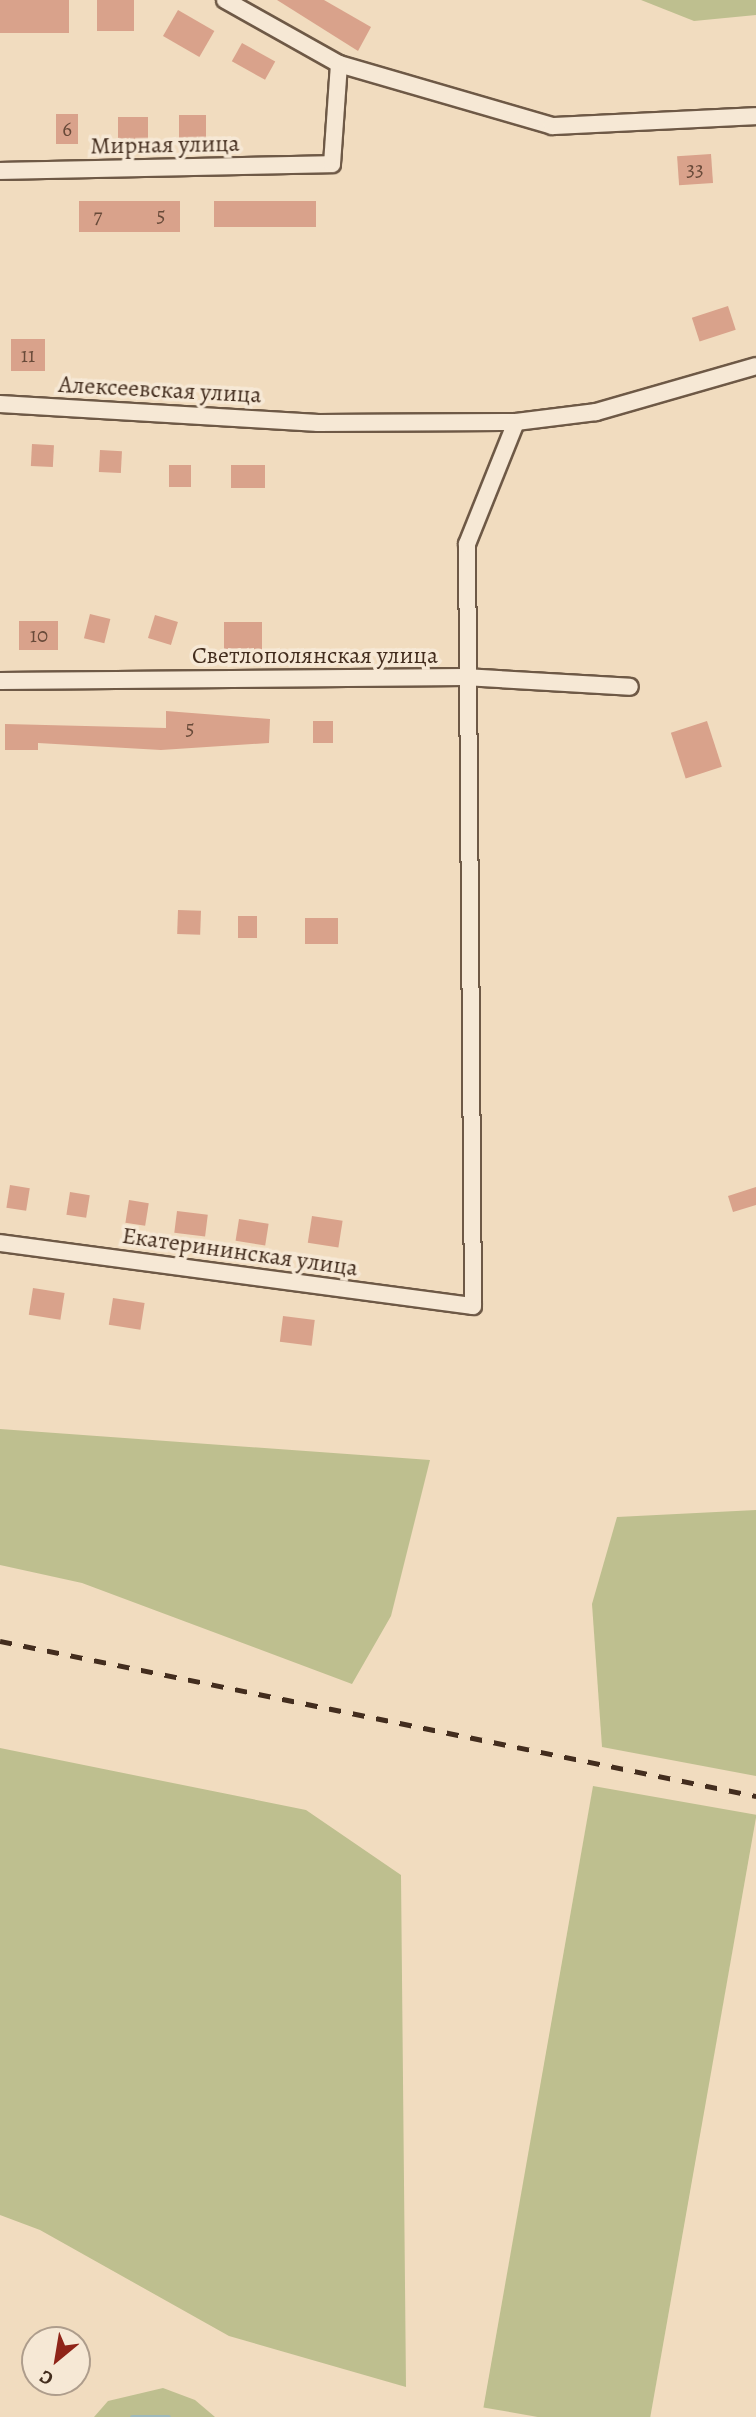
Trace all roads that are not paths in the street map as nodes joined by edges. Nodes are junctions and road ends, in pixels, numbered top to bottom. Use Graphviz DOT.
graph roads {
  1 [pos="225,0"];
  2 [pos="339,64"];
  3 [pos="756,116"];
  4 [pos="0,171"];
  5 [pos="756,366"];
  6 [pos="0,404"];
  7 [pos="516,422"];
  8 [pos="464,677"];
  9 [pos="0,681"];
  10 [pos="630,687"];
  11 [pos="0,1243"];
  1 -- 2 [label="street"];
  2 -- 3 [label="street"];
  2 -- 4 [label="street, Мирная улица"];
  5 -- 7 [label="street, Алексеевская улица"];
  6 -- 7 [label="street, Алексеевская улица"];
  7 -- 8 [label="street"];
  8 -- 9 [label="street, Светлополянская улица"];
  8 -- 10 [label="street, Светлополянская улица"];
  8 -- 11 [label="street, Екатерининская улица"];
}
